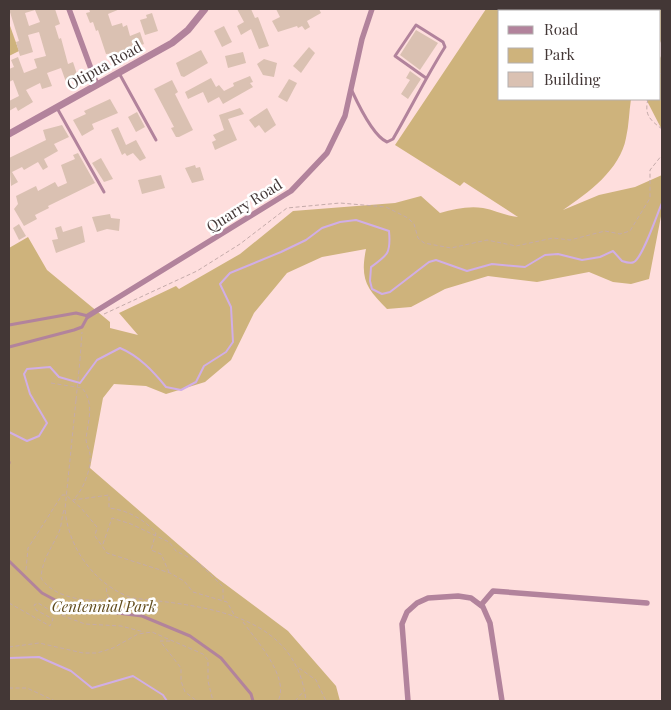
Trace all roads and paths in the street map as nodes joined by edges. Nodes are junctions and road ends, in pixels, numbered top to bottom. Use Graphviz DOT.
graph roads {
  1 [pos="69,9"];
  2 [pos="205,9"];
  3 [pos="372,9"];
  4 [pos="118,73"];
  5 [pos="426,78"];
  6 [pos="97,85"];
  7 [pos="351,89"];
  8 [pos="648,100"];
  9 [pos="57,107"];
  10 [pos="662,129"];
  11 [pos="9,134"];
  12 [pos="156,140"];
  13 [pos="662,155"];
  14 [pos="104,192"];
  15 [pos="104,315"];
  16 [pos="88,316"];
  17 [pos="9,326"];
  18 [pos="82,327"];
  19 [pos="9,348"];
  20 [pos="51,383"];
  21 [pos="66,495"];
  22 [pos="73,500"];
  23 [pos="65,507"];
  24 [pos="155,537"];
  25 [pos="102,546"];
  26 [pos="9,561"];
  27 [pos="170,573"];
  28 [pos="24,578"];
  29 [pos="107,584"];
  30 [pos="223,601"];
  31 [pos="9,603"];
  32 [pos="647,603"];
  33 [pos="480,605"];
  34 [pos="236,617"];
  35 [pos="243,620"];
  36 [pos="145,632"];
  37 [pos="172,641"];
  38 [pos="9,647"];
  39 [pos="298,668"];
  40 [pos="9,688"];
  41 [pos="304,691"];
  42 [pos="55,701"];
  43 [pos="197,701"];
  44 [pos="213,701"];
  45 [pos="253,701"];
  46 [pos="278,701"];
  47 [pos="296,701"];
  48 [pos="306,701"];
  49 [pos="326,701"];
  50 [pos="408,701"];
  51 [pos="502,701"];
  1 -- 6 [label="street"];
  2 -- 4 [label="street, Otipua Road"];
  3 -- 7 [label="street, Quarry Road"];
  4 -- 6 [label="street, Otipua Road"];
  4 -- 12 [label="lane"];
  5 -- 5 [label="lane"];
  5 -- 7 [label="lane"];
  6 -- 9 [label="street, Otipua Road"];
  7 -- 16 [label="street, Quarry Road"];
  8 -- 10 [label="path"];
  9 -- 11 [label="street, Otipua Road"];
  9 -- 14 [label="lane"];
  13 -- 15 [label="path"];
  16 -- 17 [label="lane"];
  16 -- 18 [label="lane"];
  18 -- 19 [label="lane"];
  18 -- 21 [label="path, bridge"];
  20 -- 22 [label="path"];
  21 -- 22 [label="path"];
  21 -- 23 [label="path"];
  21 -- 28 [label="path"];
  22 -- 24 [label="path"];
  22 -- 25 [label="path"];
  23 -- 29 [label="path"];
  23 -- 29 [label="path"];
  24 -- 25 [label="path"];
  24 -- 27 [label="path"];
  24 -- 30 [label="path"];
  25 -- 27 [label="path"];
  26 -- 28 [label="lane"];
  27 -- 30 [label="path"];
  28 -- 45 [label="lane"];
  29 -- 34 [label="path"];
  30 -- 34 [label="path"];
  31 -- 36 [label="path"];
  32 -- 33 [label="street"];
  33 -- 50 [label="street"];
  33 -- 51 [label="street"];
  34 -- 35 [label="path"];
  35 -- 39 [label="path"];
  35 -- 46 [label="path"];
  36 -- 37 [label="path"];
  36 -- 38 [label="path"];
  37 -- 43 [label="path"];
  37 -- 44 [label="path"];
  39 -- 41 [label="path"];
  39 -- 49 [label="path"];
  40 -- 42 [label="path"];
  41 -- 47 [label="path"];
  41 -- 48 [label="path"];
}
